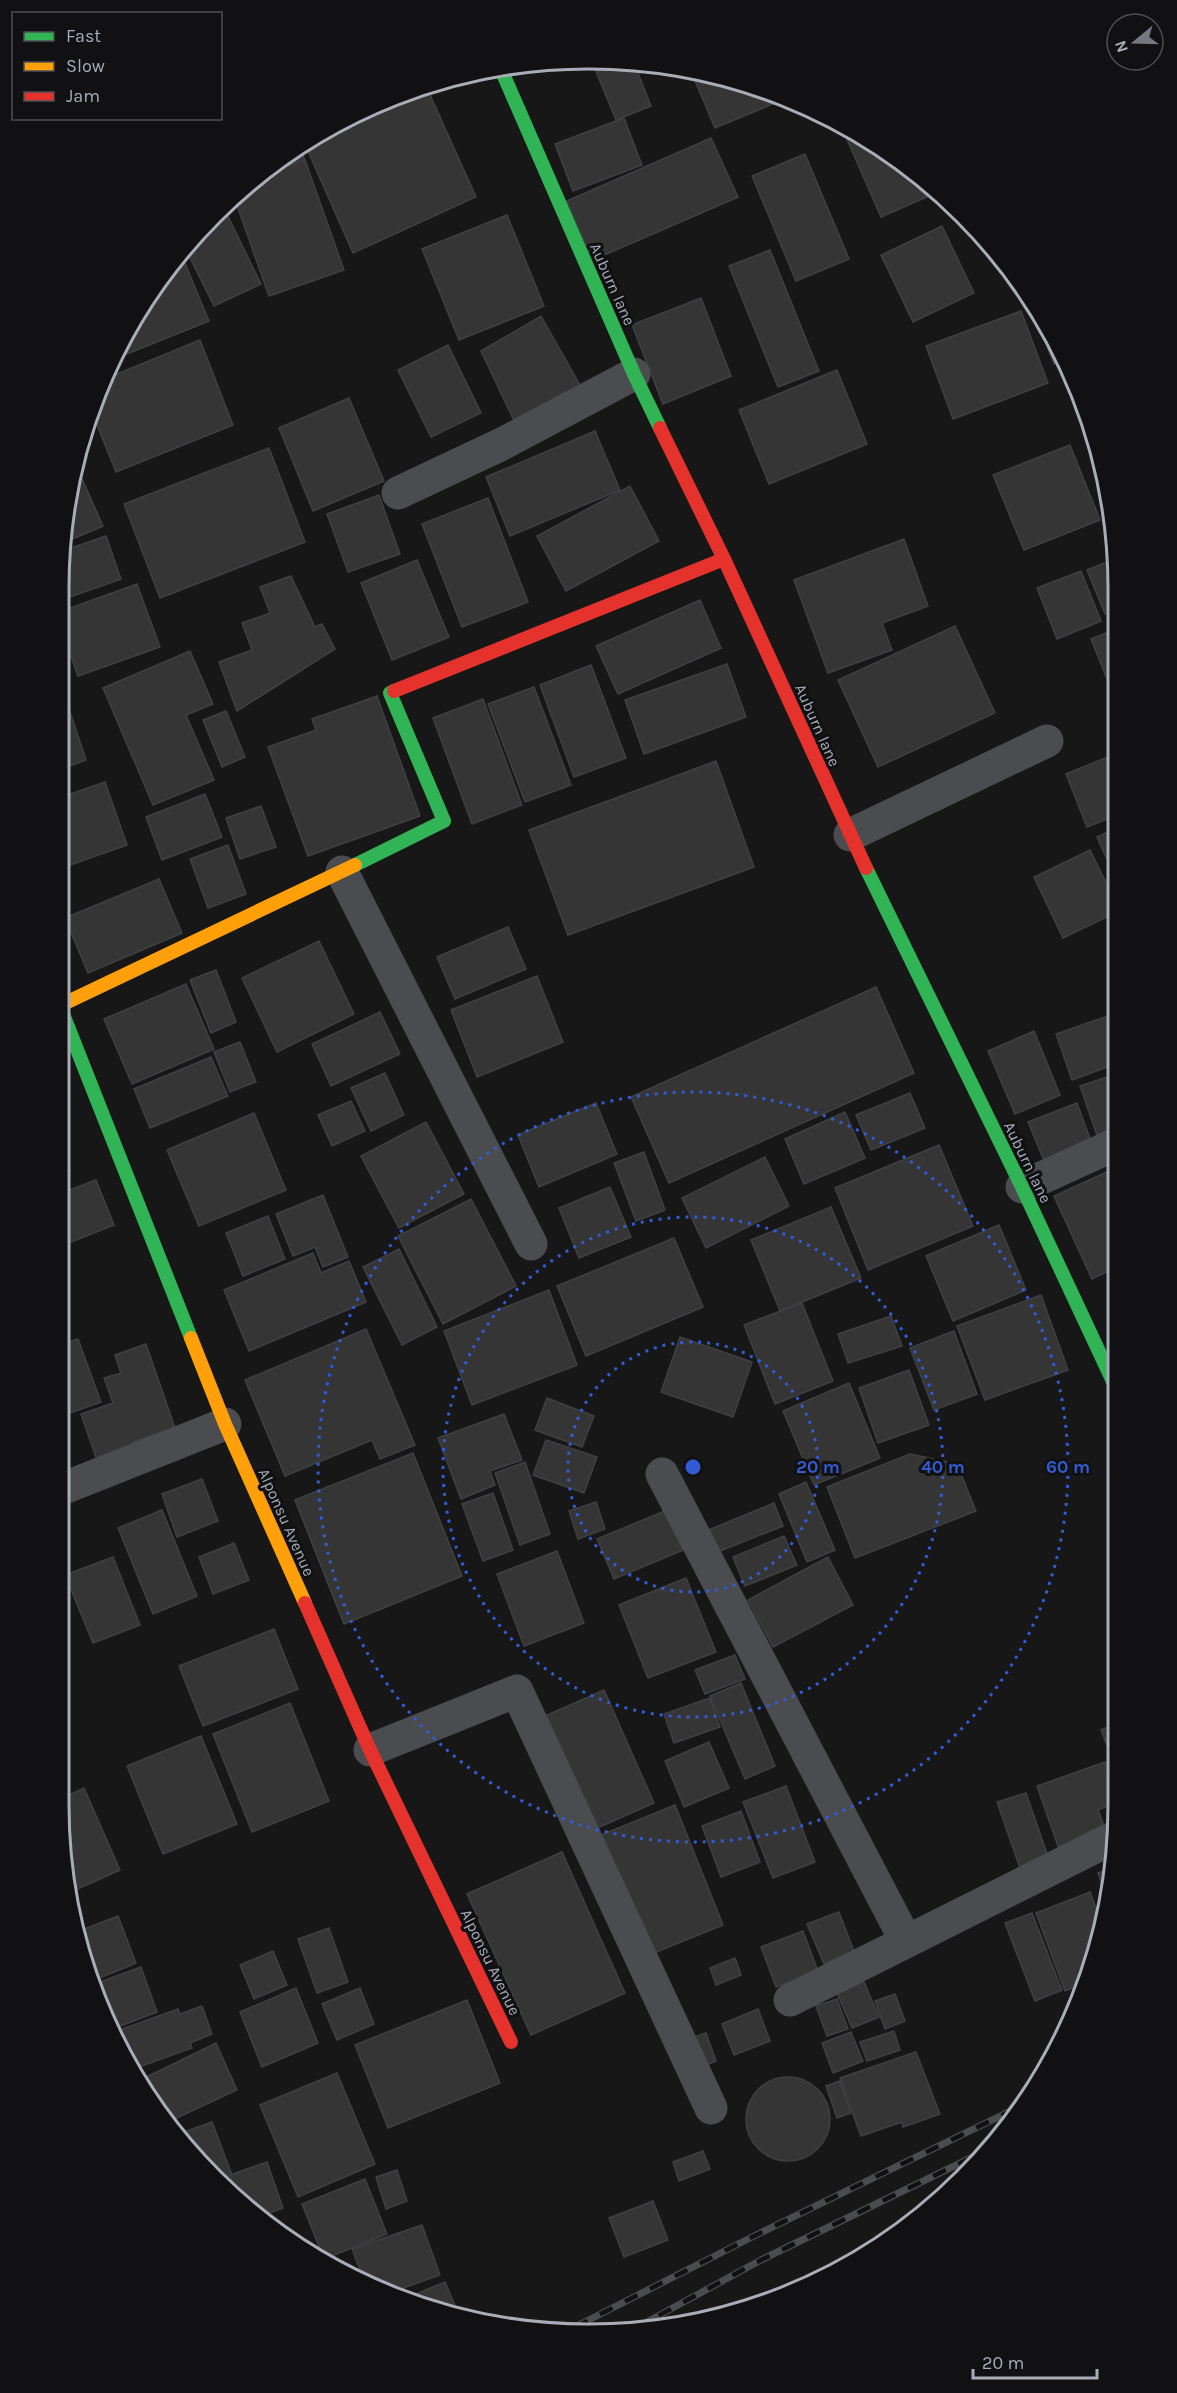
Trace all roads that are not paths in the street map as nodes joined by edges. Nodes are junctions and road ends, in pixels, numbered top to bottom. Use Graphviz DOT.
graph roads {
  1 [pos="505,76"];
  2 [pos="634,374"];
  3 [pos="398,493"];
  4 [pos="724,559"];
  5 [pos="1047,741"];
  6 [pos="850,835"];
  7 [pos="342,873"];
  8 [pos="69,1000"];
  9 [pos="69,1030"];
  10 [pos="1108,1148"];
  11 [pos="1022,1187"];
  12 [pos="531,1244"];
  13 [pos="1108,1371"];
  14 [pos="225,1424"];
  15 [pos="662,1474"];
  16 [pos="69,1487"];
  17 [pos="370,1750"];
  18 [pos="1107,1841"];
  19 [pos="906,1941"];
  20 [pos="790,2000"];
  21 [pos="511,2042"];
  22 [pos="711,2108"];
  1 -- 2 [label="street, Auburn lane"];
  2 -- 3 [label="street"];
  2 -- 4 [label="street, Auburn lane"];
  4 -- 6 [label="street, Auburn lane"];
  4 -- 7 [label="street"];
  5 -- 6 [label="street"];
  6 -- 11 [label="street, Auburn lane"];
  7 -- 8 [label="street"];
  7 -- 12 [label="street"];
  9 -- 14 [label="street, Alponsu Avenue"];
  10 -- 11 [label="street"];
  11 -- 13 [label="street, Auburn lane"];
  14 -- 16 [label="street"];
  14 -- 17 [label="street, Alponsu Avenue"];
  15 -- 19 [label="street"];
  17 -- 21 [label="street, Alponsu Avenue"];
  17 -- 22 [label="street"];
  18 -- 19 [label="street"];
  19 -- 20 [label="street"];
}
